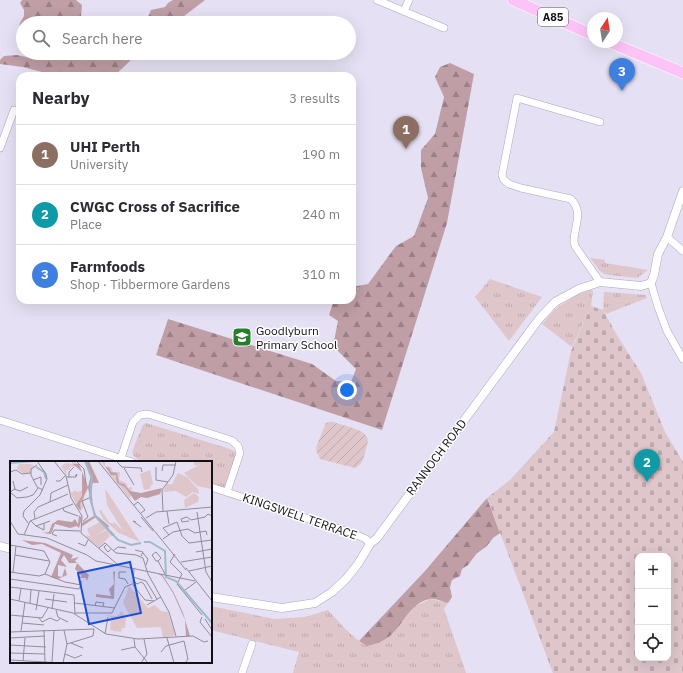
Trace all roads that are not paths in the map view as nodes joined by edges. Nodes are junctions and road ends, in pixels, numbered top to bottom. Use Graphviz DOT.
graph roads {
  1 [pos="377,0"];
  2 [pos="408,0"];
  3 [pos="513,0"];
  4 [pos="404,11"];
  5 [pos="444,28"];
  6 [pos="587,32"];
  7 [pos="623,48"];
  8 [pos="683,73"];
  9 [pos="14,110"];
  10 [pos="600,122"];
  11 [pos="0,148"];
  12 [pos="682,195"];
  13 [pos="667,237"];
  14 [pos="683,251"];
  15 [pos="600,282"];
  16 [pos="651,283"];
  17 [pos="683,359"];
  18 [pos="0,420"];
  19 [pos="121,458"];
  20 [pos="129,461"];
  21 [pos="212,487"];
  22 [pos="227,492"];
  23 [pos="370,544"];
  24 [pos="0,546"];
  25 [pos="10,549"];
  26 [pos="212,597"];
  27 [pos="252,644"];
  28 [pos="242,673"];
  1 -- 4 [label="street"];
  2 -- 4 [label="street"];
  3 -- 6 [label="main road, A85"];
  4 -- 5 [label="street"];
  7 -- 8 [label="main road"];
  9 -- 11 [label="street"];
  10 -- 15 [label="street"];
  12 -- 13 [label="street"];
  13 -- 14 [label="street"];
  13 -- 16 [label="street"];
  15 -- 16 [label="street, RANNOCH ROAD"];
  15 -- 23 [label="street, RANNOCH ROAD"];
  16 -- 17 [label="street"];
  18 -- 19 [label="street"];
  19 -- 20 [label="street"];
  19 -- 22 [label="street, KINGSWELL TERRACE"];
  21 -- 22 [label="street, KINGSWELL TERRACE"];
  22 -- 23 [label="street, KINGSWELL TERRACE"];
  23 -- 26 [label="street, RANNOCH ROAD"];
  24 -- 25 [label="street"];
  27 -- 28 [label="street"];
}
